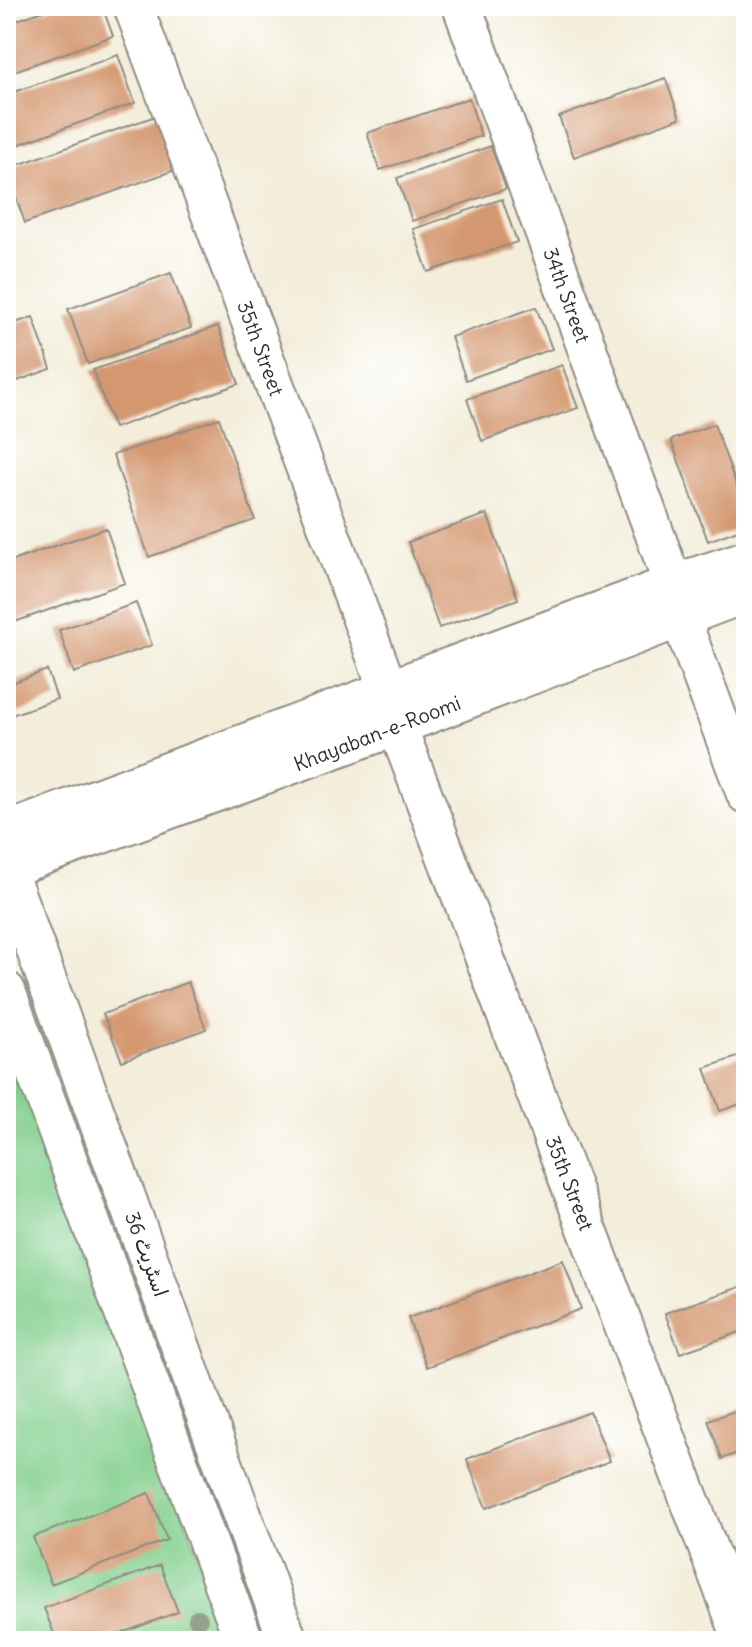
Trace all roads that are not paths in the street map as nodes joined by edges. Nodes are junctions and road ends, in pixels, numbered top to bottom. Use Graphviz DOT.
graph roads {
  1 [pos="133,6"];
  2 [pos="462,6"];
  3 [pos="746,560"];
  4 [pos="746,593"];
  5 [pos="676,600"];
  6 [pos="388,689"];
  7 [pos="397,726"];
  8 [pos="746,794"];
  9 [pos="6,832"];
  10 [pos="6,869"];
  11 [pos="6,991"];
  12 [pos="244,1641"];
  13 [pos="288,1641"];
  14 [pos="743,1641"];
  1 -- 6 [label="street, 35th Street"];
  2 -- 5 [label="street, 34th Street"];
  3 -- 5 [label="street, Khayaban-e-Roomi"];
  4 -- 5 [label="street, Khayaban-e-Roomi"];
  5 -- 6 [label="street, Khayaban-e-Roomi"];
  5 -- 7 [label="street, Khayaban-e-Roomi"];
  5 -- 8 [label="street, 34th Street"];
  6 -- 9 [label="street, Khayaban-e-Roomi"];
  7 -- 10 [label="street, Khayaban-e-Roomi"];
  7 -- 14 [label="street, 35th Street"];
  10 -- 13 [label="street, اسٹریٹ 36"];
  11 -- 12 [label="street"];
}
